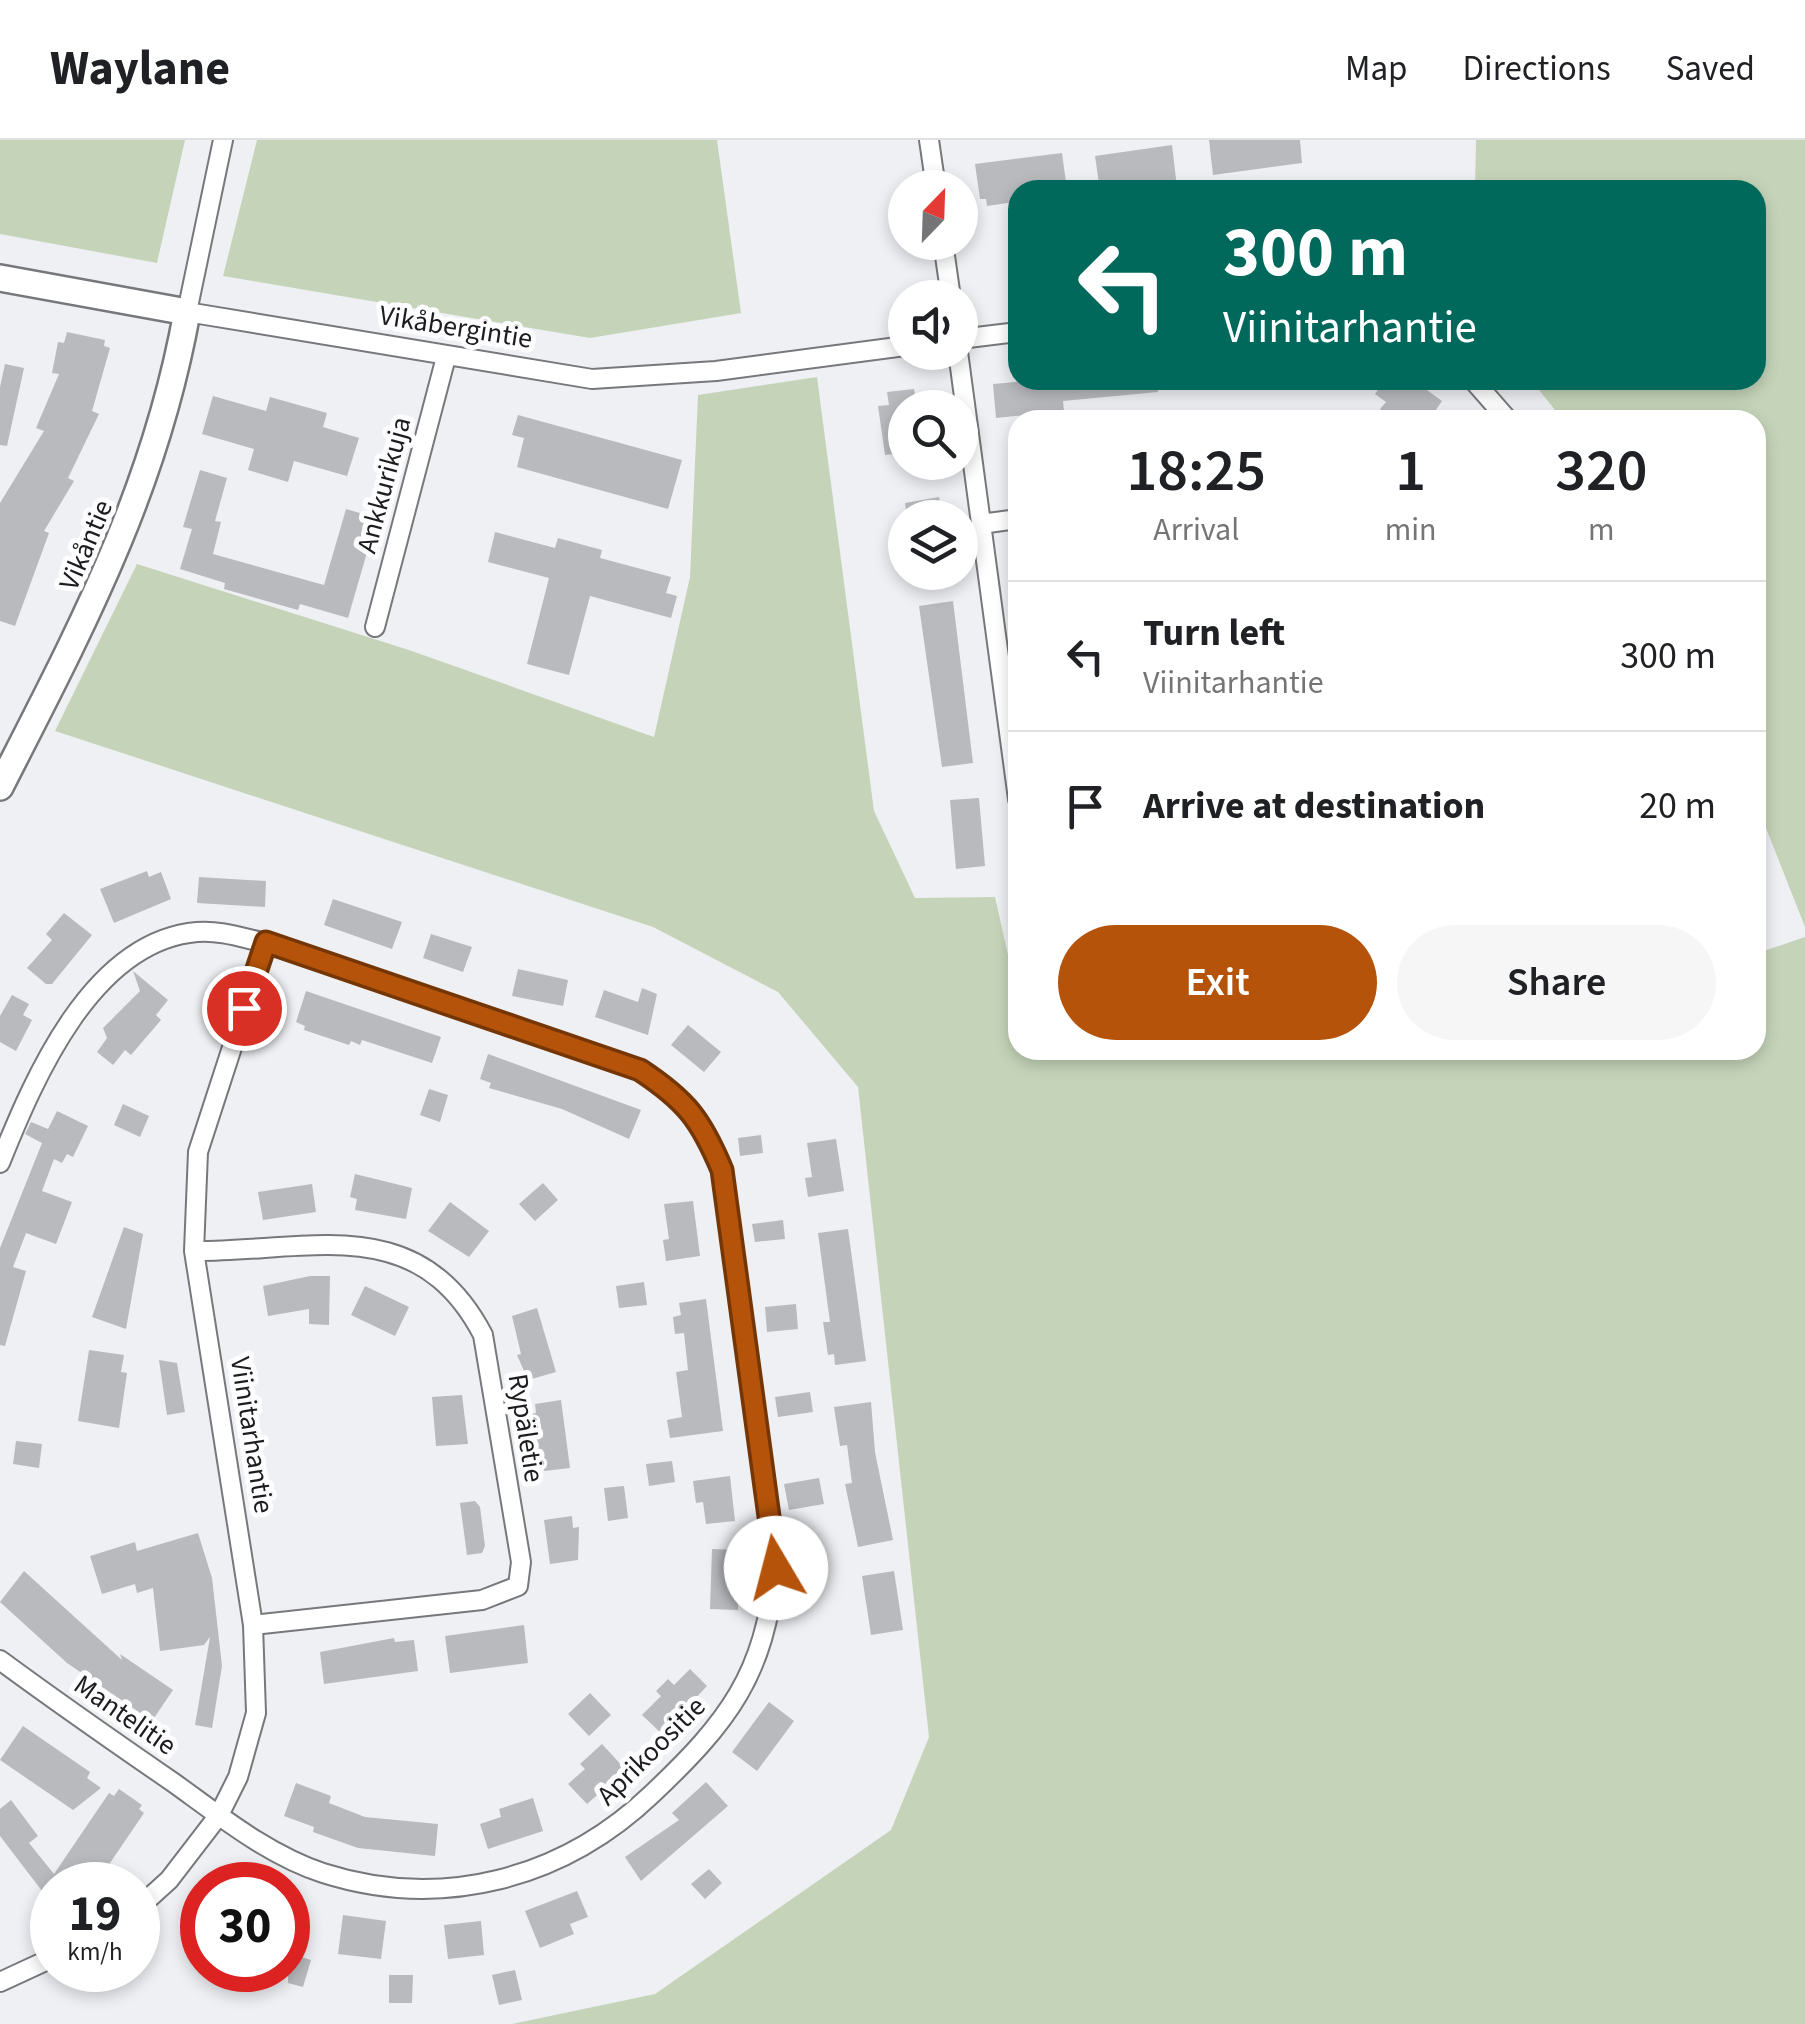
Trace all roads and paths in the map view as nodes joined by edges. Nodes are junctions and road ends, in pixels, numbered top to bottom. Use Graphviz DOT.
graph roads {
  1 [pos="223,140"];
  2 [pos="929,140"];
  3 [pos="933,170"];
  4 [pos="0,278"];
  5 [pos="187,312"];
  6 [pos="1008,333"];
  7 [pos="978,337"];
  8 [pos="888,348"];
  9 [pos="446,357"];
  10 [pos="960,370"];
  11 [pos="1482,390"];
  12 [pos="1499,410"];
  13 [pos="1008,520"];
  14 [pos="981,524"];
  15 [pos="375,627"];
  16 [pos="1008,725"];
  17 [pos="0,788"];
  18 [pos="266,942"];
  19 [pos="0,1163"];
  20 [pos="194,1252"];
  21 [pos="253,1625"];
  22 [pos="0,1660"];
  23 [pos="218,1814"];
  24 [pos="160,1886"];
  25 [pos="30,1968"];
  26 [pos="0,1982"];
  1 -- 5 [label="street"];
  2 -- 3 [label="street"];
  4 -- 5 [label="street, Vikåbergintie"];
  5 -- 9 [label="street, Vikåbergintie"];
  5 -- 17 [label="street, Vikåntie"];
  6 -- 7 [label="street"];
  8 -- 9 [label="street, Vikåbergintie"];
  9 -- 15 [label="street, Ankkurikuja"];
  10 -- 14 [label="street"];
  11 -- 12 [label="street"];
  13 -- 14 [label="street"];
  14 -- 16 [label="street"];
  18 -- 19 [label="street"];
  18 -- 20 [label="street, Viinitarhantie"];
  18 -- 23 [label="street, Aprikoositie"];
  20 -- 21 [label="street, Viinitarhantie"];
  20 -- 21 [label="street, Rypäletie"];
  21 -- 23 [label="street, Viinitarhantie"];
  22 -- 23 [label="street, Mantelitie"];
  23 -- 24 [label="street, Viinitarhantie"];
  25 -- 26 [label="street"];
}
